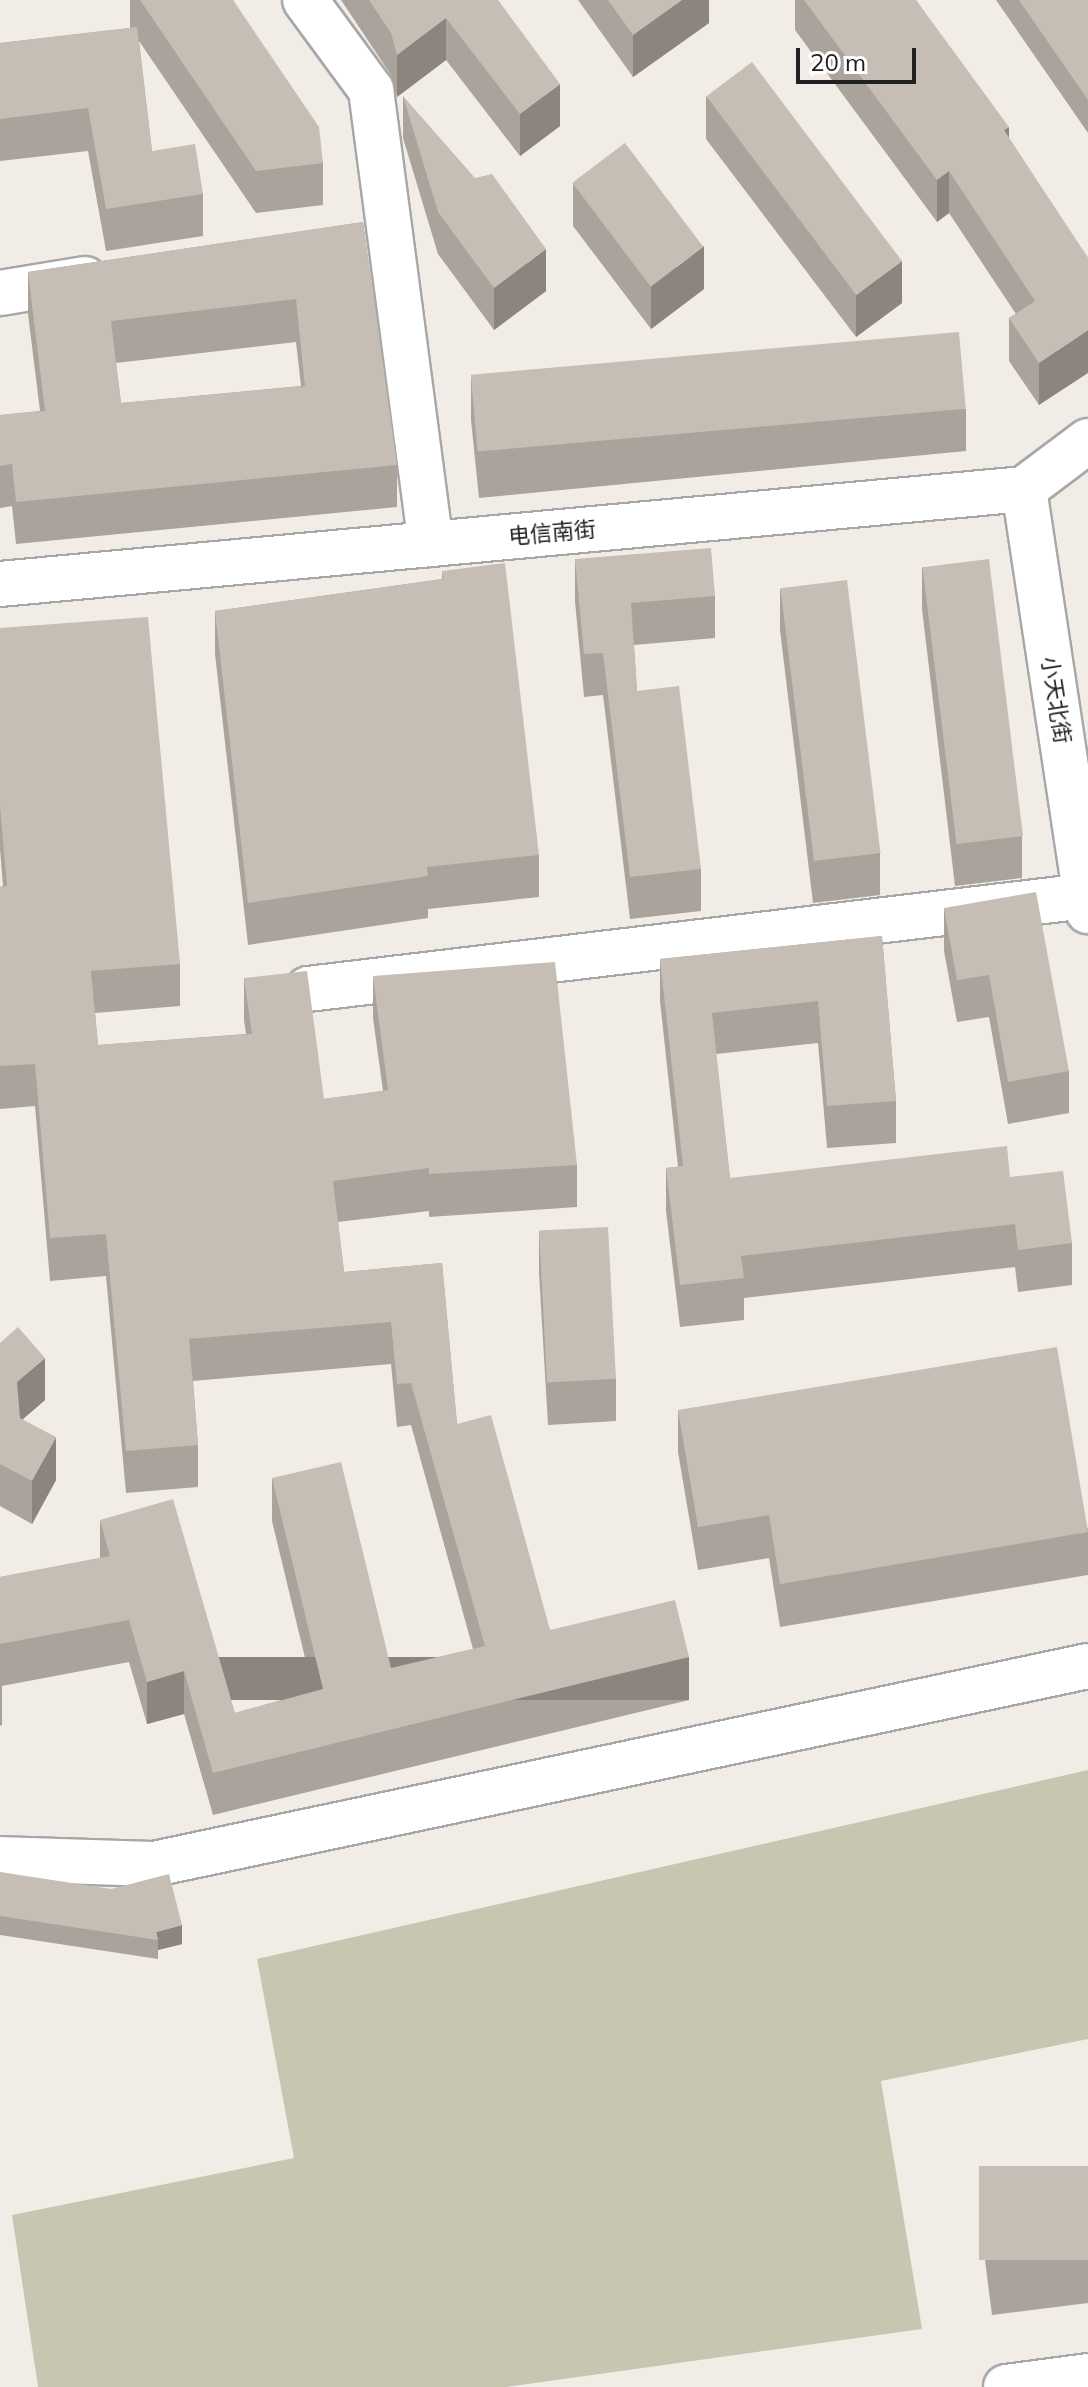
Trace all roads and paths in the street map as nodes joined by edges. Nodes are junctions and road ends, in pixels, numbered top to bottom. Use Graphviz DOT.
graph roads {
  1 [pos="305,0"];
  2 [pos="390,232"];
  3 [pos="343,239"];
  4 [pos="125,273"];
  5 [pos="0,293"];
  6 [pos="1088,441"];
  7 [pos="1024,489"];
  8 [pos="431,544"];
  9 [pos="0,584"];
  10 [pos="1087,903"];
  11 [pos="308,989"];
  12 [pos="1088,1666"];
  13 [pos="0,1859"];
  14 [pos="1088,2376"];
  15 [pos="1006,2387"];
  1 -- 2 [label="street"];
  2 -- 3 [label="street"];
  2 -- 8 [label="street"];
  4 -- 5 [label="street"];
  6 -- 7 [label="street"];
  7 -- 8 [label="street, 电信南街"];
  7 -- 10 [label="street, 小天北街"];
  8 -- 9 [label="street, 电信南街"];
  10 -- 11 [label="street"];
  12 -- 13 [label="street"];
  14 -- 15 [label="street"];
}
